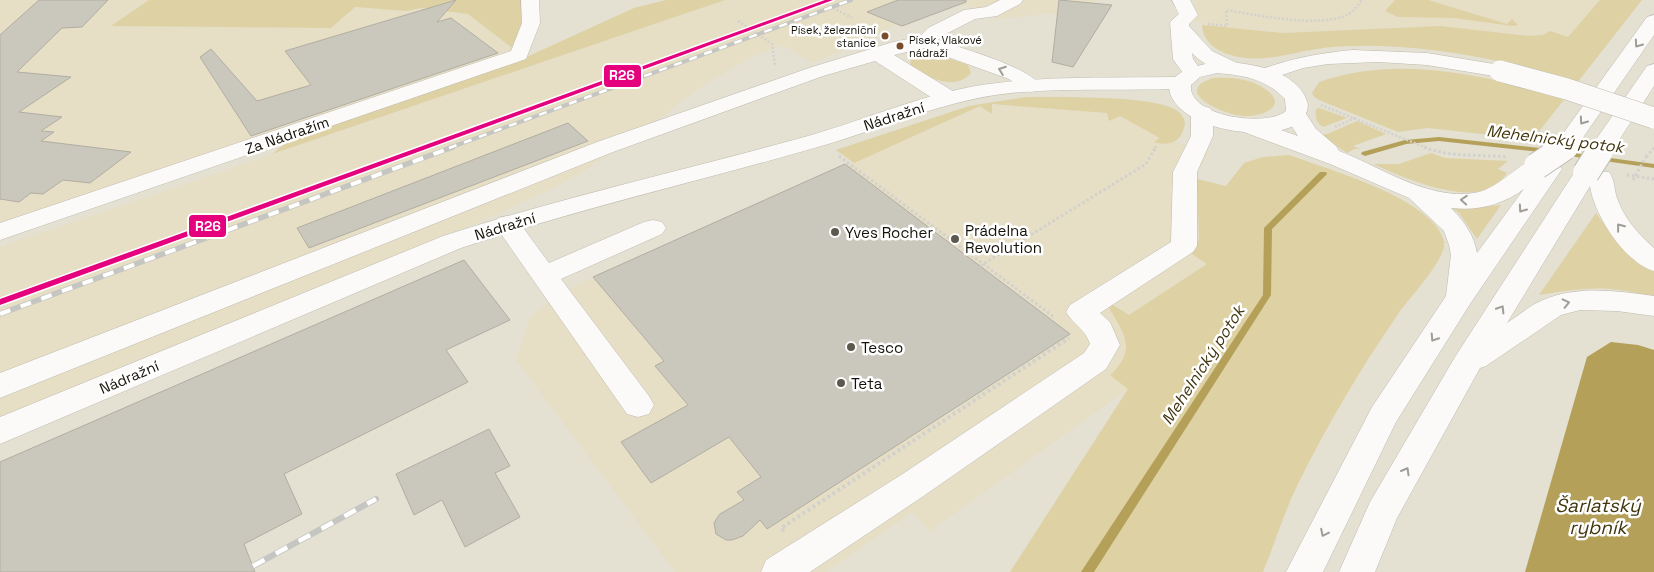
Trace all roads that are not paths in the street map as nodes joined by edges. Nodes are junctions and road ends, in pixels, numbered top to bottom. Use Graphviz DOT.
graph roads {
  1 [pos="530,0"];
  2 [pos="1014,0"];
  3 [pos="1181,0"];
  4 [pos="1654,21"];
  5 [pos="1180,28"];
  6 [pos="925,42"];
  7 [pos="878,54"];
  8 [pos="1381,56"];
  9 [pos="1232,68"];
  10 [pos="1654,70"];
  11 [pos="1264,75"];
  12 [pos="1031,86"];
  13 [pos="1290,91"];
  14 [pos="948,98"];
  15 [pos="1198,105"];
  16 [pos="1295,114"];
  17 [pos="1654,118"];
  18 [pos="1248,126"];
  19 [pos="1336,159"];
  20 [pos="1544,168"];
  21 [pos="1593,175"];
  22 [pos="1419,194"];
  23 [pos="507,224"];
  24 [pos="653,228"];
  25 [pos="0,232"];
  26 [pos="1654,262"];
  27 [pos="543,276"];
  28 [pos="1460,298"];
  29 [pos="1654,306"];
  30 [pos="1466,365"];
  31 [pos="0,386"];
  32 [pos="638,405"];
  33 [pos="0,432"];
  34 [pos="792,564"];
  35 [pos="1304,572"];
  36 [pos="1357,572"];
  1 -- 25 [label="main road, Za Nádražím"];
  2 -- 6 [label="main road"];
  3 -- 5 [label="main road"];
  4 -- 20 [label="main road, one-way"];
  5 -- 9 [label="main road"];
  5 -- 15 [label="main road"];
  6 -- 7 [label="main road"];
  12 -- 6 [label="main road, one-way"];
  7 -- 14 [label="main road"];
  7 -- 31 [label="main road"];
  8 -- 11 [label="main road"];
  8 -- 13 [label="main road"];
  8 -- 17 [label="main road, bridge"];
  9 -- 11 [label="main road"];
  9 -- 15 [label="main road"];
  10 -- 21 [label="main road"];
  11 -- 13 [label="main road"];
  12 -- 14 [label="main road, Nádražní"];
  12 -- 15 [label="main road, Nádražní"];
  13 -- 16 [label="main road"];
  14 -- 23 [label="main road, Nádražní"];
  15 -- 18 [label="main road"];
  15 -- 34 [label="main road"];
  16 -- 18 [label="main road"];
  16 -- 19 [label="main road"];
  18 -- 19 [label="main road"];
  19 -- 22 [label="main road"];
  20 -- 22 [label="main road, one-way"];
  20 -- 28 [label="main road, one-way"];
  26 -- 21 [label="main road, one-way"];
  30 -- 21 [label="main road, one-way"];
  22 -- 28 [label="main road"];
  23 -- 27 [label="main road"];
  23 -- 33 [label="main road, Nádražní"];
  24 -- 27 [label="main road"];
  27 -- 32 [label="main road"];
  28 -- 35 [label="main road, one-way"];
  30 -- 29 [label="main road, one-way"];
  36 -- 30 [label="main road, one-way"];
}
